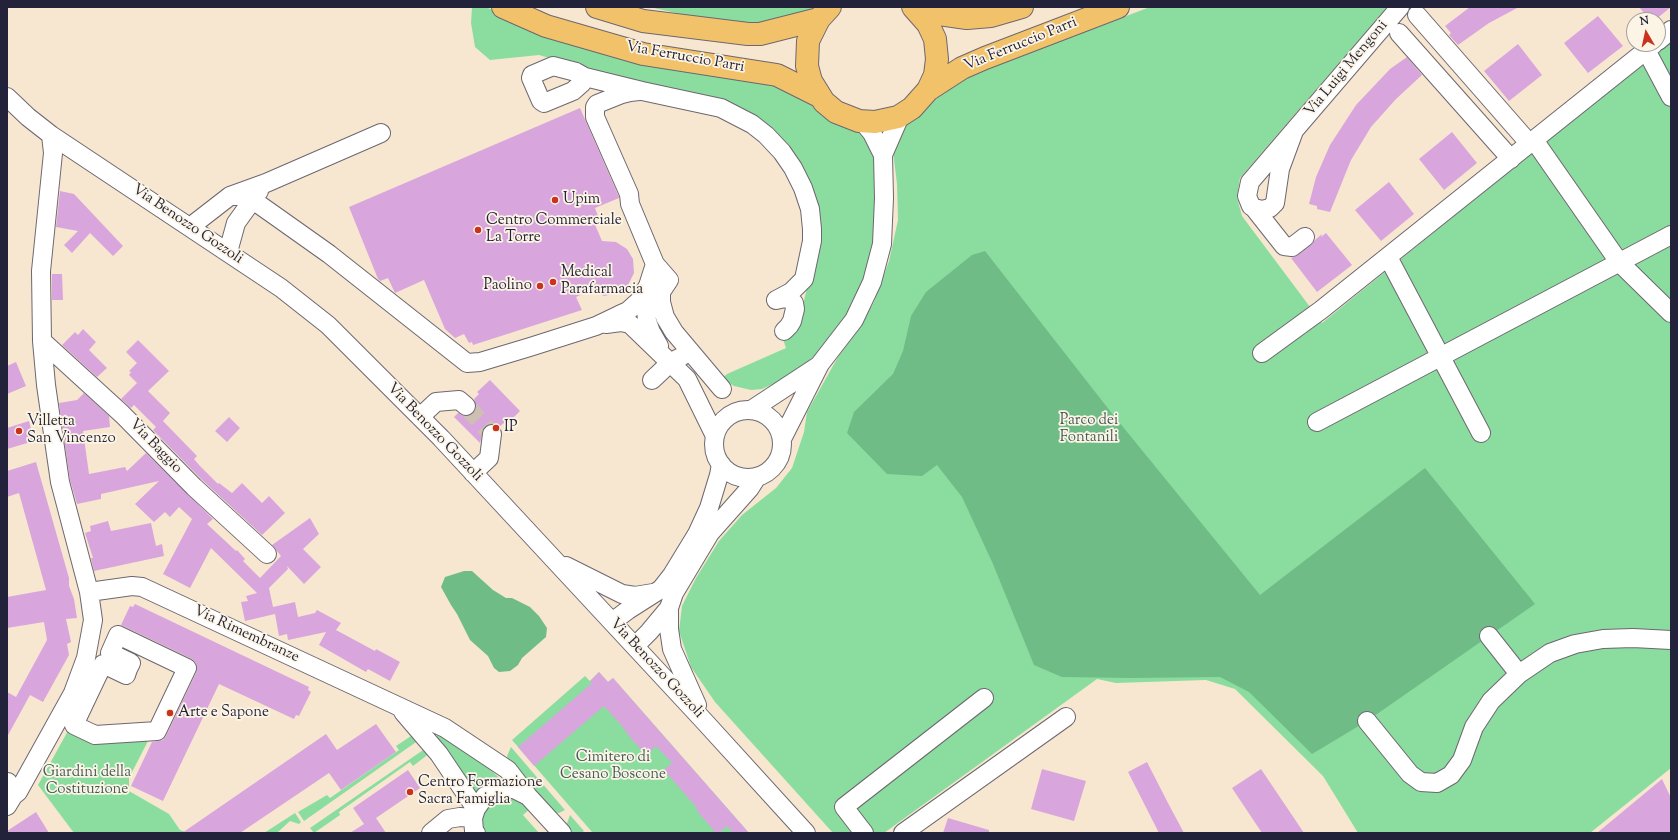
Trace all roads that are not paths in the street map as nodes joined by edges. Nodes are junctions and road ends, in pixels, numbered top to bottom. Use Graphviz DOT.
graph roads {
  1 [pos="503,7"];
  2 [pos="597,7"];
  3 [pos="1022,7"];
  4 [pos="1118,7"];
  5 [pos="1400,7"];
  6 [pos="915,9"];
  7 [pos="825,13"];
  8 [pos="1417,15"];
  9 [pos="1399,33"];
  10 [pos="1644,52"];
  11 [pos="1655,52"];
  12 [pos="928,90"];
  13 [pos="642,92"];
  14 [pos="819,96"];
  15 [pos="7,97"];
  16 [pos="1671,97"];
  17 [pos="613,98"];
  18 [pos="900,116"];
  19 [pos="863,122"];
  20 [pos="1294,131"];
  21 [pos="381,133"];
  22 [pos="51,135"];
  23 [pos="1532,142"];
  24 [pos="883,155"];
  25 [pos="1511,158"];
  26 [pos="266,183"];
  27 [pos="230,196"];
  28 [pos="251,200"];
  29 [pos="806,200"];
  30 [pos="1254,208"];
  31 [pos="190,227"];
  32 [pos="1671,235"];
  33 [pos="1305,237"];
  34 [pos="228,252"];
  35 [pos="1388,257"];
  36 [pos="653,259"];
  37 [pos="802,259"];
  38 [pos="1618,262"];
  39 [pos="648,286"];
  40 [pos="1671,313"];
  41 [pos="596,326"];
  42 [pos="784,331"];
  43 [pos="42,341"];
  44 [pos="1262,353"];
  45 [pos="1441,357"];
  46 [pos="671,362"];
  47 [pos="820,364"];
  48 [pos="652,380"];
  49 [pos="722,389"];
  50 [pos="466,406"];
  51 [pos="748,410"];
  52 [pos="420,417"];
  53 [pos="1317,422"];
  54 [pos="1481,433"];
  55 [pos="492,434"];
  56 [pos="715,436"];
  57 [pos="782,439"];
  58 [pos="721,464"];
  59 [pos="473,473"];
  60 [pos="757,477"];
  61 [pos="267,554"];
  62 [pos="554,560"];
  63 [pos="89,592"];
  64 [pos="656,593"];
  65 [pos="669,608"];
  66 [pos="612,622"];
  67 [pos="1489,636"];
  68 [pos="1671,640"];
  69 [pos="635,646"];
  70 [pos="1520,674"];
  71 [pos="984,698"];
  72 [pos="398,706"];
  73 [pos="1066,717"];
  74 [pos="704,721"];
  75 [pos="1367,721"];
  76 [pos="95,735"];
  77 [pos="9,791"];
  78 [pos="528,796"];
  79 [pos="475,820"];
  80 [pos="432,833"];
  81 [pos="562,833"];
  82 [pos="806,833"];
  83 [pos="864,833"];
  84 [pos="903,833"];
  1 -- 14 [label="main road, Via Ferruccio Parri"];
  2 -- 7 [label="main road, Via Ferruccio Parri"];
  3 -- 6 [label="main road, Via Ferruccio Parri"];
  4 -- 12 [label="main road, Via Ferruccio Parri"];
  5 -- 20 [label="street, Via Luigi Mengoni"];
  6 -- 12 [label="main road, Via Ferruccio Parri"];
  7 -- 14 [label="main road, Via Ferruccio Parri"];
  8 -- 23 [label="street"];
  9 -- 25 [label="street"];
  10 -- 23 [label="street"];
  11 -- 16 [label="street"];
  12 -- 18 [label="main road, Via Ferruccio Parri"];
  13 -- 17 [label="street"];
  13 -- 17 [label="street"];
  13 -- 29 [label="street"];
  14 -- 19 [label="main road, Via Ferruccio Parri"];
  15 -- 22 [label="street, Via Benozzo Gozzoli"];
  17 -- 36 [label="street"];
  18 -- 19 [label="main road, Via Ferruccio Parri"];
  18 -- 24 [label="street"];
  19 -- 24 [label="street"];
  20 -- 30 [label="street, Via Luigi Mengoni"];
  20 -- 30 [label="street, Via Luigi Mengoni"];
  21 -- 26 [label="street"];
  22 -- 31 [label="street, Via Benozzo Gozzoli"];
  22 -- 43 [label="street"];
  23 -- 25 [label="street"];
  23 -- 38 [label="street"];
  24 -- 47 [label="street"];
  25 -- 35 [label="street"];
  26 -- 27 [label="street"];
  26 -- 28 [label="street"];
  27 -- 28 [label="street"];
  27 -- 31 [label="street"];
  28 -- 34 [label="street"];
  28 -- 41 [label="street"];
  29 -- 37 [label="street"];
  29 -- 42 [label="street"];
  30 -- 33 [label="street"];
  31 -- 34 [label="street, Via Benozzo Gozzoli"];
  32 -- 38 [label="street"];
  34 -- 52 [label="street, Via Benozzo Gozzoli"];
  35 -- 44 [label="street"];
  35 -- 45 [label="street"];
  36 -- 39 [label="street"];
  36 -- 49 [label="street"];
  38 -- 40 [label="street"];
  38 -- 45 [label="street"];
  39 -- 41 [label="street"];
  39 -- 46 [label="street"];
  41 -- 46 [label="street"];
  43 -- 61 [label="street, Via Baggio"];
  43 -- 63 [label="street"];
  45 -- 53 [label="street"];
  45 -- 54 [label="street"];
  46 -- 48 [label="street"];
  46 -- 49 [label="street"];
  46 -- 56 [label="street"];
  47 -- 51 [label="street"];
  47 -- 57 [label="street"];
  49 -- 51 [label="street"];
  50 -- 52 [label="street"];
  51 -- 56 [label="street"];
  51 -- 57 [label="street"];
  52 -- 59 [label="street, Via Benozzo Gozzoli"];
  55 -- 59 [label="street"];
  56 -- 58 [label="street"];
  57 -- 60 [label="street"];
  58 -- 60 [label="street"];
  58 -- 64 [label="street"];
  59 -- 62 [label="street, Via Benozzo Gozzoli"];
  60 -- 65 [label="street"];
  62 -- 64 [label="street"];
  62 -- 66 [label="street, Via Benozzo Gozzoli"];
  63 -- 72 [label="street, Via Rimembranze"];
  63 -- 77 [label="street"];
  64 -- 66 [label="street"];
  65 -- 69 [label="street"];
  65 -- 74 [label="street"];
  66 -- 69 [label="street, Via Benozzo Gozzoli"];
  67 -- 70 [label="street"];
  68 -- 70 [label="street"];
  69 -- 74 [label="street, Via Benozzo Gozzoli"];
  70 -- 75 [label="street"];
  71 -- 83 [label="street"];
  72 -- 78 [label="street, Via Rimembranze"];
  72 -- 79 [label="street, Via Rimembranze"];
  73 -- 84 [label="street"];
  74 -- 82 [label="street, Via Benozzo Gozzoli"];
  76 -- 76 [label="street"];
  78 -- 79 [label="street"];
  78 -- 81 [label="street, Via Rimembranze"];
  79 -- 80 [label="street"];
}
